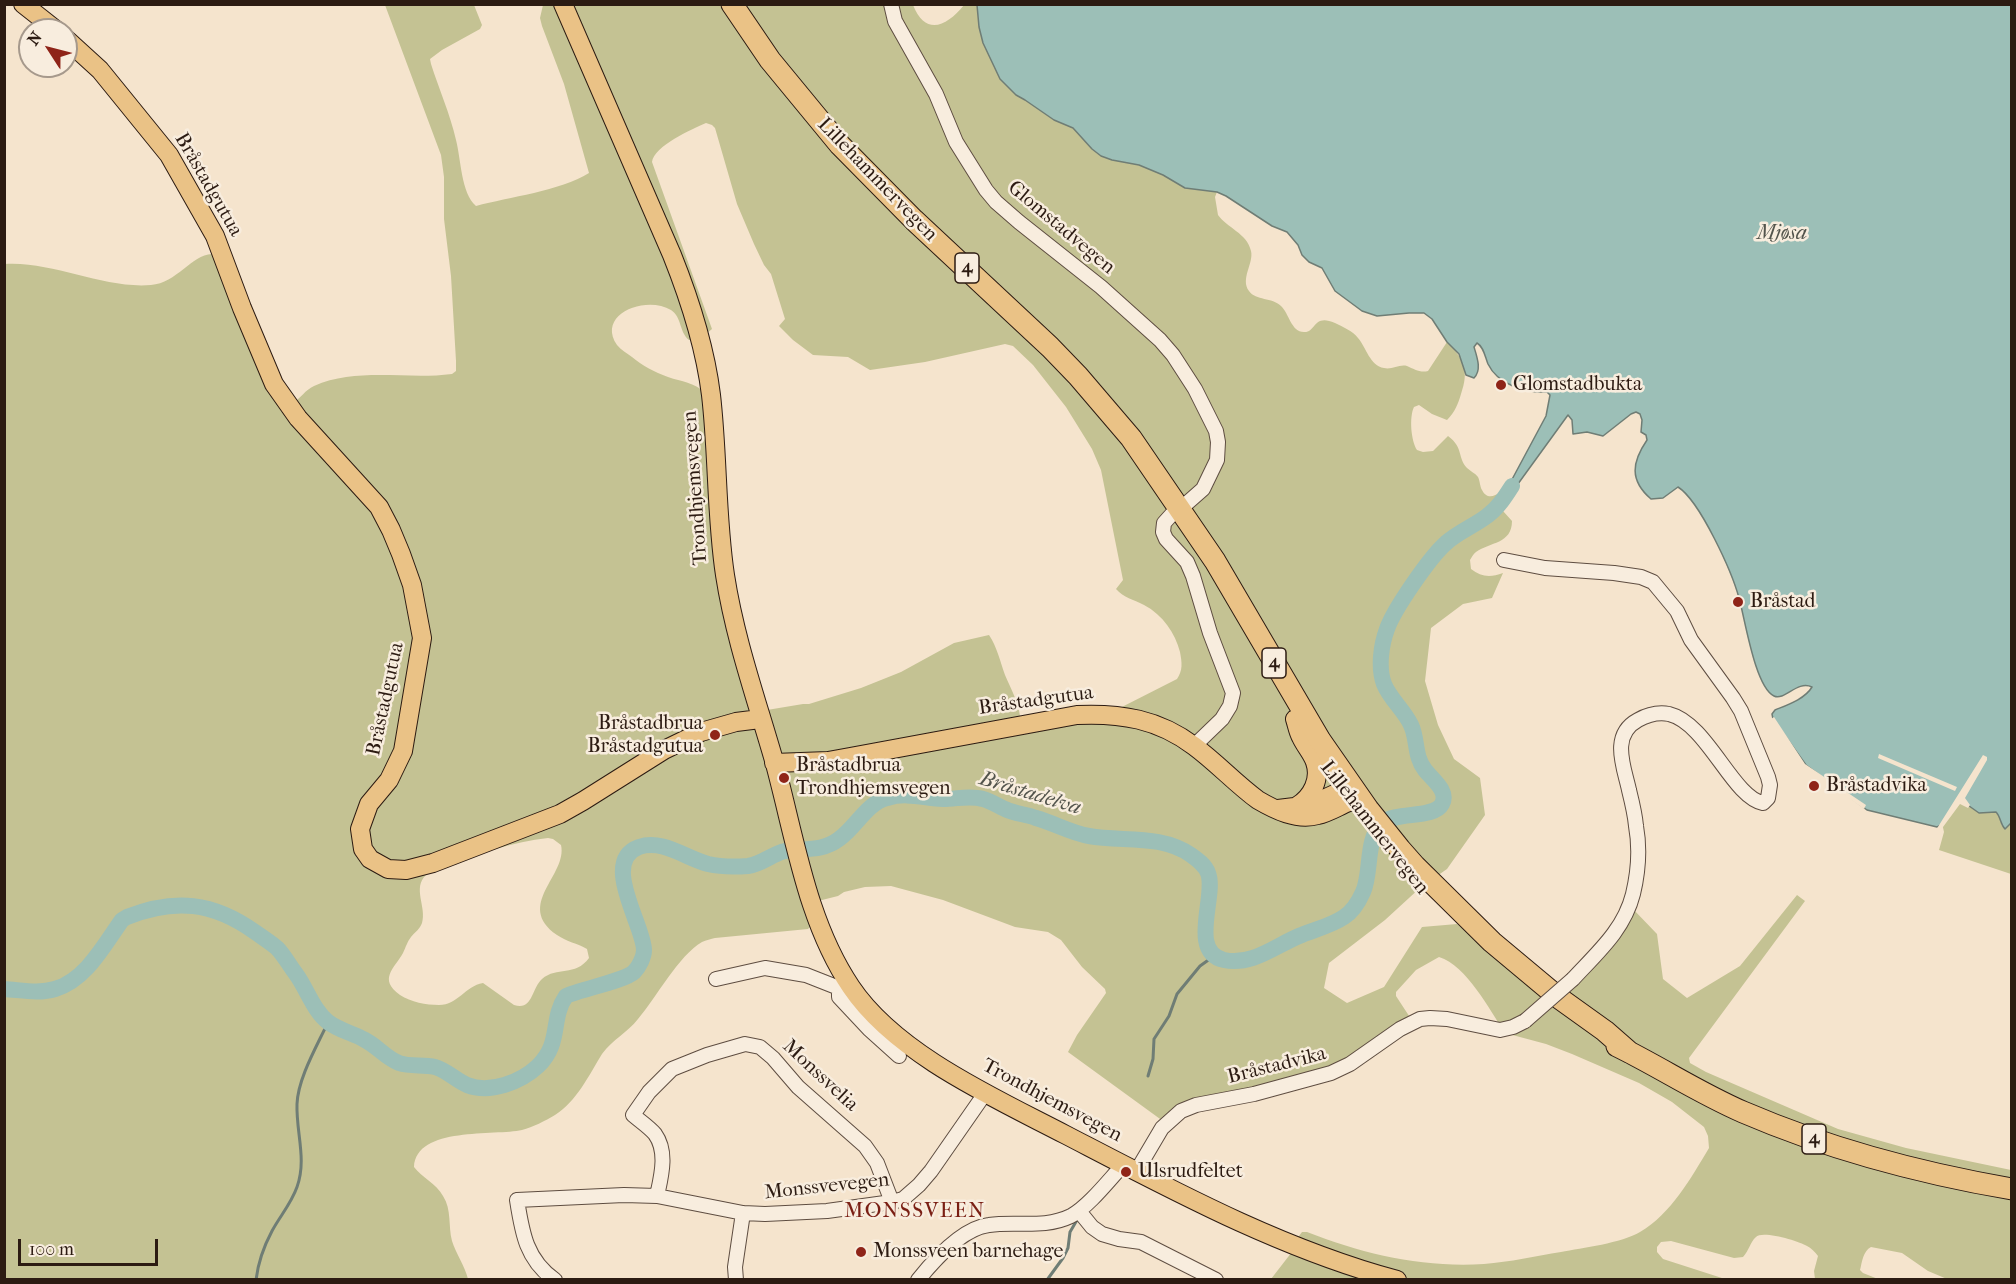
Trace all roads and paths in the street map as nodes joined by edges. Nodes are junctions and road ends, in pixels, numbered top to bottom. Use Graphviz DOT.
graph roads {
  1 [pos="23,4"];
  2 [pos="563,4"];
  3 [pos="732,4"];
  4 [pos="891,4"];
  5 [pos="41,18"];
  6 [pos="78,50"];
  7 [pos="1186,504"];
  8 [pos="1173,513"];
  9 [pos="1196,536"];
  10 [pos="1504,560"];
  11 [pos="760,719"];
  12 [pos="1295,719"];
  13 [pos="1194,746"];
  14 [pos="774,763"];
  15 [pos="1354,801"];
  16 [pos="1297,806"];
  17 [pos="1278,809"];
  18 [pos="716,979"];
  19 [pos="842,983"];
  20 [pos="899,1056"];
  21 [pos="986,1092"];
  22 [pos="1130,1168"];
  23 [pos="2012,1189"];
  24 [pos="657,1196"];
  25 [pos="892,1202"];
  26 [pos="1079,1210"];
  27 [pos="743,1213"];
  28 [pos="555,1280"];
  29 [pos="736,1280"];
  30 [pos="918,1280"];
  31 [pos="1216,1280"];
  32 [pos="1397,1280"];
  1 -- 5 [label="main road"];
  2 -- 11 [label="main road, Trondhjemsvegen"];
  3 -- 9 [label="highway, Lillehammervegen / 4"];
  4 -- 7 [label="street, Glomstadvegen"];
  6 -- 11 [label="main road, Bråstadgutua"];
  8 -- 13 [label="street"];
  9 -- 12 [label="highway, Lillehammervegen / 4"];
  9 -- 15 [label="highway, Lillehammervegen / 4"];
  10 -- 22 [label="street, Bråstadvika, bridge"];
  11 -- 14 [label="main road, Trondhjemsvegen"];
  12 -- 15 [label="highway, Lillehammervegen / 4"];
  12 -- 16 [label="main road"];
  13 -- 14 [label="main road, Bråstadgutua"];
  13 -- 17 [label="main road, Bråstadgutua"];
  14 -- 19 [label="main road, Trondhjemsvegen"];
  15 -- 16 [label="main road"];
  15 -- 17 [label="main road, Bråstadgutua"];
  15 -- 23 [label="highway, Lillehammervegen / 4"];
  16 -- 17 [label="main road"];
  18 -- 19 [label="street"];
  19 -- 20 [label="street, Trondhjemsvegen"];
  19 -- 21 [label="main road, Trondhjemsvegen"];
  21 -- 22 [label="main road, Trondhjemsvegen"];
  21 -- 25 [label="street, Monssvevegen"];
  22 -- 26 [label="street, Bråstadvika"];
  22 -- 32 [label="main road, Trondhjemsvegen"];
  24 -- 25 [label="street, Monssvelia"];
  24 -- 27 [label="street, Monssvevegen"];
  24 -- 28 [label="street, Monssvevegen"];
  25 -- 27 [label="street, Monssvevegen"];
  26 -- 30 [label="street, Bråstadvika"];
  26 -- 31 [label="street"];
  27 -- 29 [label="street"];
}
